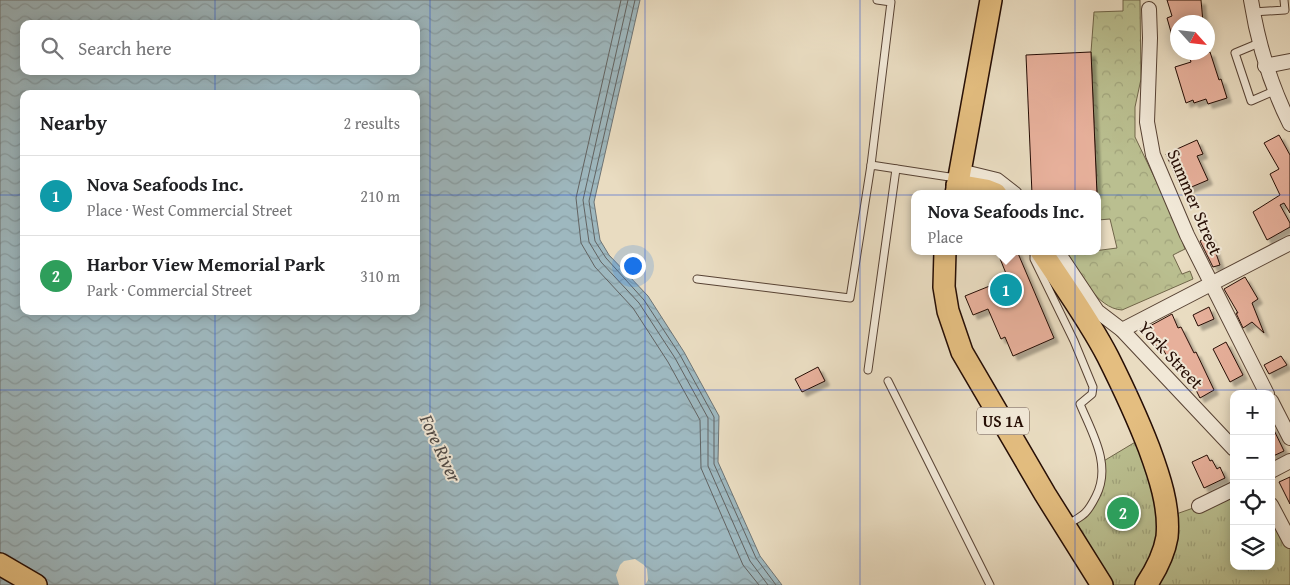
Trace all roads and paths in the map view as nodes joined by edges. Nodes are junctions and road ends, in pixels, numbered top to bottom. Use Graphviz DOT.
graph roads {
  1 [pos="877,0"];
  2 [pos="991,0"];
  3 [pos="1284,0"];
  4 [pos="1252,6"];
  5 [pos="1149,9"];
  6 [pos="1259,42"];
  7 [pos="1290,61"];
  8 [pos="1265,66"];
  9 [pos="1274,91"];
  10 [pos="1290,124"];
  11 [pos="872,165"];
  12 [pos="896,169"];
  13 [pos="958,182"];
  14 [pos="986,190"];
  15 [pos="1010,190"];
  16 [pos="1290,243"];
  17 [pos="946,255"];
  18 [pos="1034,255"];
  19 [pos="1044,255"];
  20 [pos="1060,255"];
  21 [pos="696,279"];
  22 [pos="1211,284"];
  23 [pos="1122,330"];
  24 [pos="868,370"];
  25 [pos="888,381"];
  26 [pos="1265,390"];
  27 [pos="1275,410"];
  28 [pos="1290,438"];
  29 [pos="1230,445"];
  30 [pos="1290,461"];
  31 [pos="1275,469"];
  32 [pos="1230,491"];
  33 [pos="1199,506"];
  34 [pos="1275,512"];
  35 [pos="1066,526"];
  36 [pos="1290,540"];
  37 [pos="0,564"];
  38 [pos="36,585"];
  39 [pos="990,585"];
  40 [pos="1102,585"];
  41 [pos="1146,585"];
  1 -- 11 [label="lane"];
  2 -- 13 [label="main road"];
  3 -- 4 [label="lane"];
  4 -- 6 [label="street"];
  5 -- 22 [label="street, Summer Street"];
  6 -- 8 [label="street"];
  6 -- 9 [label="lane"];
  7 -- 8 [label="street"];
  8 -- 9 [label="street"];
  9 -- 10 [label="street"];
  11 -- 12 [label="lane"];
  11 -- 21 [label="lane"];
  12 -- 13 [label="lane"];
  12 -- 24 [label="lane"];
  13 -- 14 [label="main road"];
  13 -- 15 [label="street"];
  16 -- 22 [label="street"];
  17 -- 35 [label="main road, US 1A"];
  18 -- 35 [label="lane"];
  19 -- 41 [label="main road"];
  20 -- 23 [label="street, York Street"];
  22 -- 23 [label="street"];
  22 -- 26 [label="street, Summer Street"];
  23 -- 29 [label="street, York Street"];
  25 -- 39 [label="lane"];
  27 -- 28 [label="street"];
  30 -- 31 [label="street"];
  32 -- 33 [label="street"];
  34 -- 36 [label="street"];
  35 -- 40 [label="main road, US 1A"];
  37 -- 38 [label="main road"];
}
